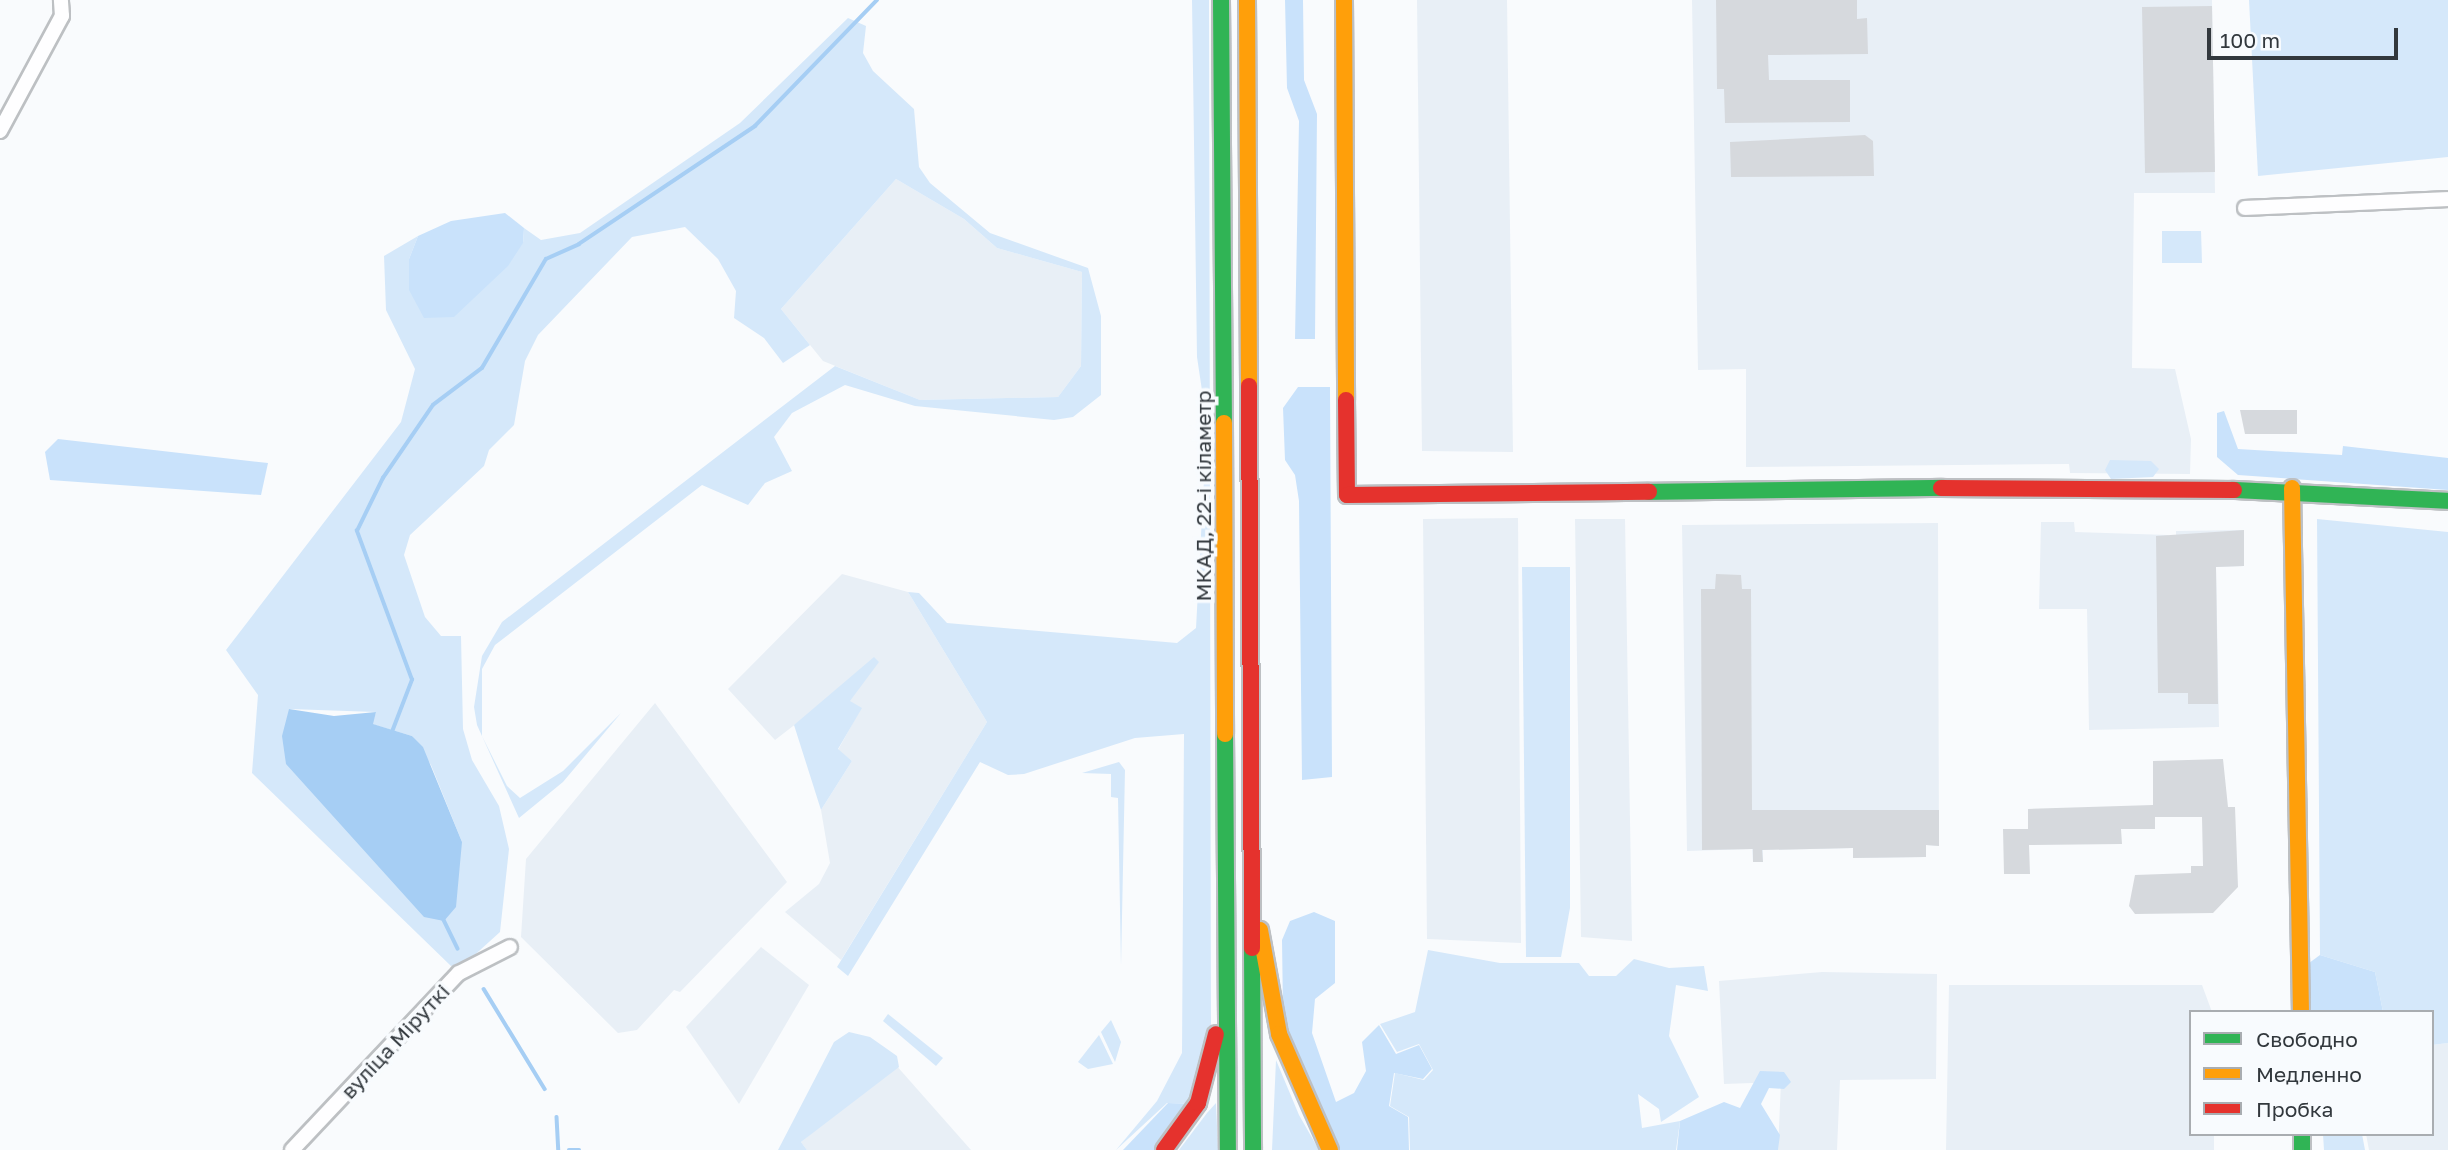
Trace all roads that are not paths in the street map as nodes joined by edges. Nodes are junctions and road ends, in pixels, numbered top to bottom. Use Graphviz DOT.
graph roads {
  1 [pos="61,0"];
  2 [pos="1221,0"];
  3 [pos="1247,0"];
  4 [pos="1344,0"];
  5 [pos="0,131"];
  6 [pos="2448,200"];
  7 [pos="2245,208"];
  8 [pos="2292,488"];
  9 [pos="2329,491"];
  10 [pos="2448,501"];
  11 [pos="2448,513"];
  12 [pos="1254,896"];
  13 [pos="510,947"];
  14 [pos="1227,967"];
  15 [pos="2301,1010"];
  16 [pos="292,1150"];
  17 [pos="1164,1150"];
  18 [pos="1228,1150"];
  19 [pos="1253,1150"];
  20 [pos="1329,1150"];
  1 -- 5 [label="street"];
  2 -- 14 [label="main road, МКАД, 22-і кіламетр"];
  3 -- 12 [label="main road"];
  4 -- 8 [label="main road"];
  6 -- 7 [label="street"];
  8 -- 9 [label="main road"];
  8 -- 15 [label="main road"];
  9 -- 10 [label="main road"];
  9 -- 11 [label="main road"];
  12 -- 19 [label="main road"];
  12 -- 20 [label="main road"];
  13 -- 16 [label="street, вуліца Міруткі"];
  14 -- 17 [label="main road"];
  14 -- 18 [label="main road, МКАД, 22-і кіламетр"];
}
